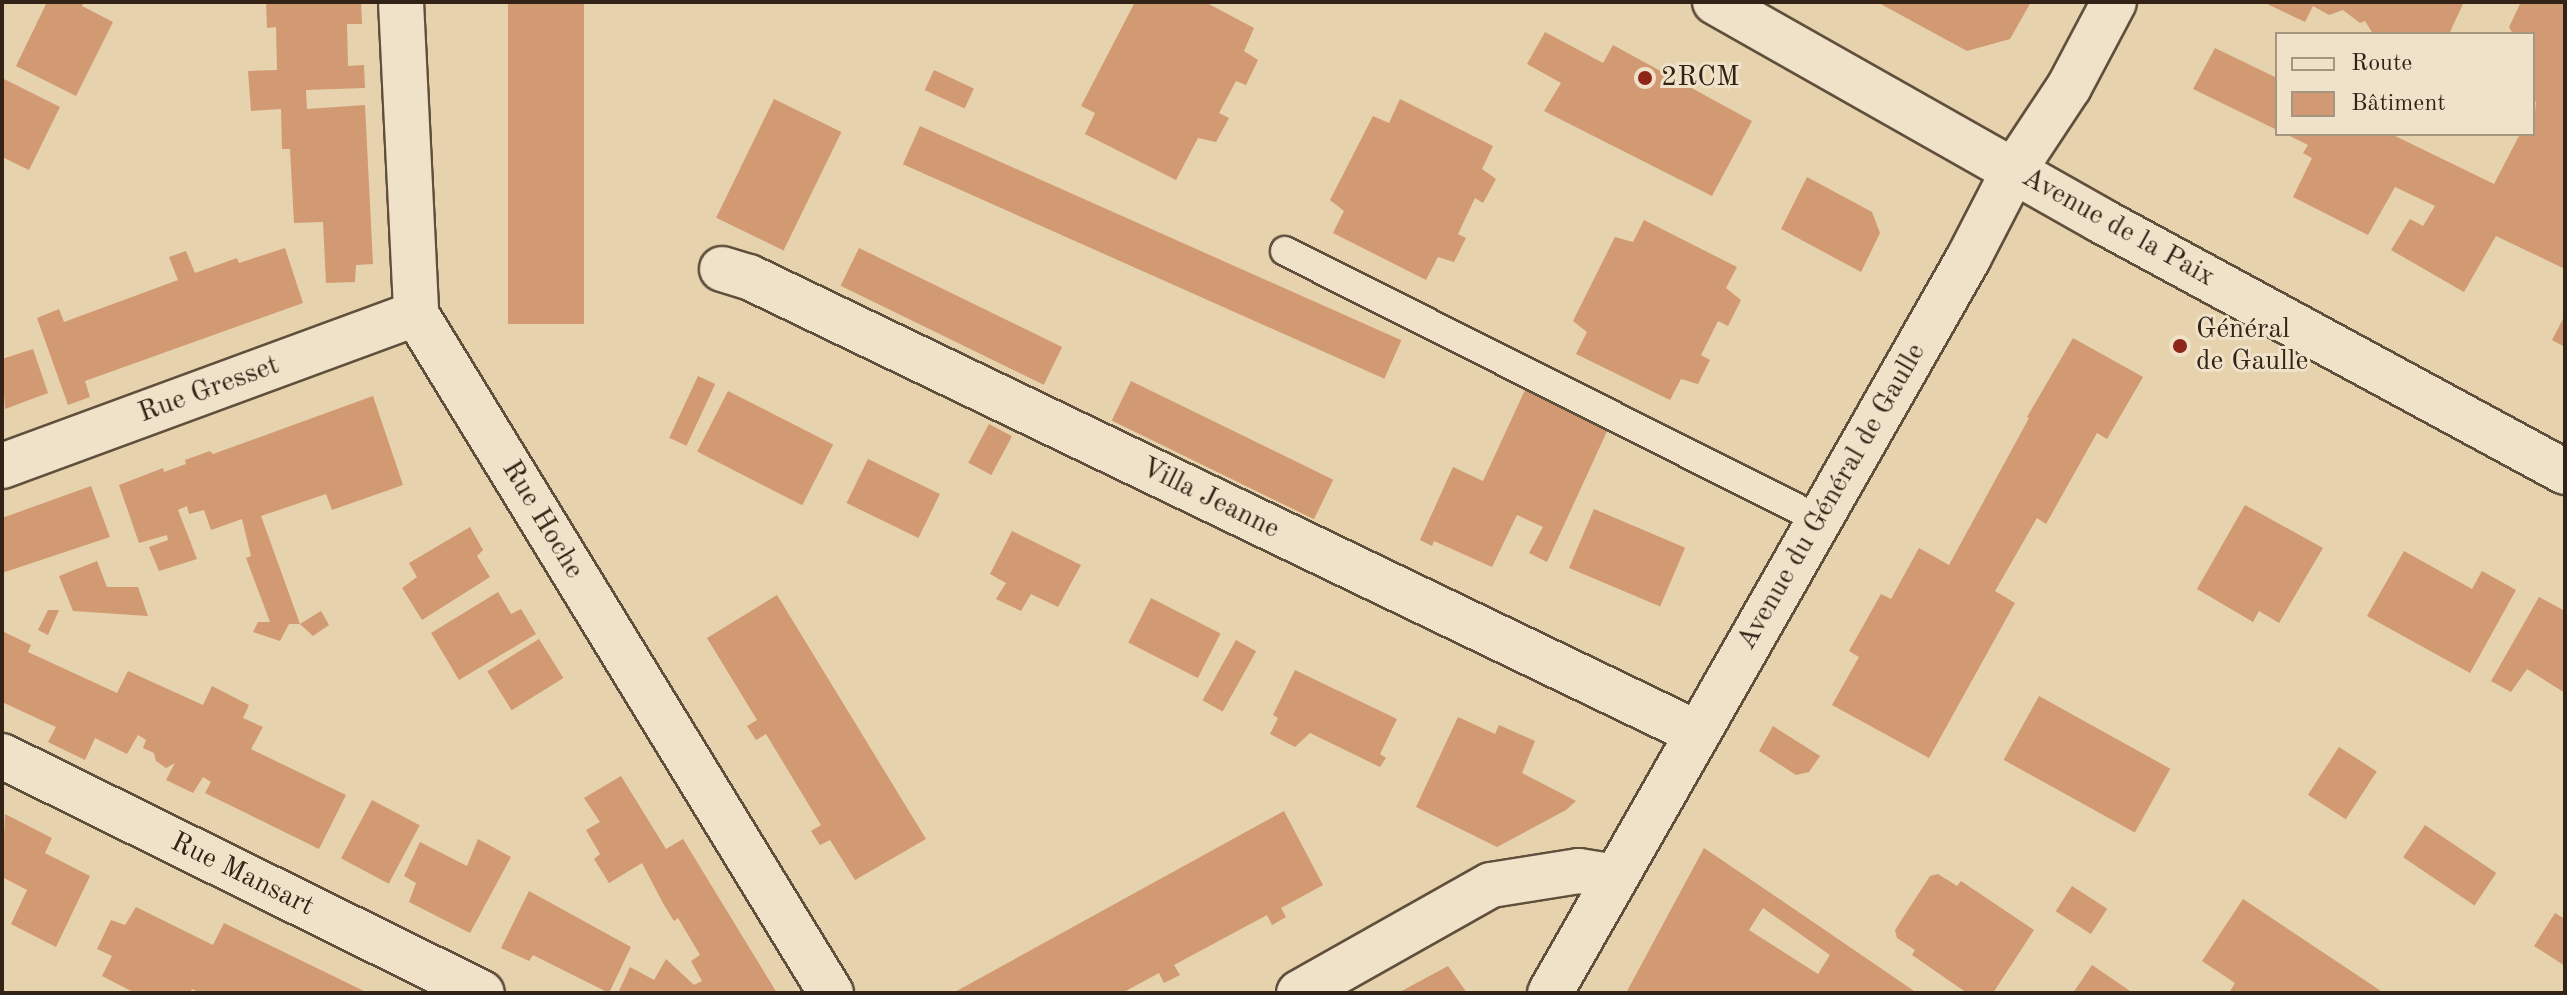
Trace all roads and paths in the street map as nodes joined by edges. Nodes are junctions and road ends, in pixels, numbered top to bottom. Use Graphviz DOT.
graph roads {
  1 [pos="401,2"];
  2 [pos="1715,2"];
  3 [pos="2114,2"];
  4 [pos="2014,170"];
  5 [pos="1285,251"];
  6 [pos="722,269"];
  7 [pos="416,314"];
  8 [pos="2,466"];
  9 [pos="2565,472"];
  10 [pos="1820,520"];
  11 [pos="1697,733"];
  12 [pos="2,756"];
  13 [pos="1615,877"];
  14 [pos="482,993"];
  15 [pos="831,993"];
  16 [pos="1299,993"];
  17 [pos="1550,993"];
  1 -- 7 [label="street, Rue Hoche"];
  2 -- 4 [label="street, Avenue de la Paix"];
  3 -- 4 [label="street, Avenue du Général de Gaulle"];
  4 -- 9 [label="street, Avenue de la Paix"];
  4 -- 10 [label="street, Avenue du Général de Gaulle"];
  5 -- 10 [label="lane"];
  6 -- 11 [label="street, Villa Jeanne"];
  7 -- 8 [label="street, Rue Gresset"];
  7 -- 15 [label="street, Rue Hoche"];
  10 -- 11 [label="street, Avenue du Général de Gaulle"];
  11 -- 13 [label="street, Avenue du Général de Gaulle"];
  12 -- 14 [label="street, Rue Mansart"];
  13 -- 16 [label="street"];
  13 -- 17 [label="street, Avenue du Général de Gaulle"];
}
